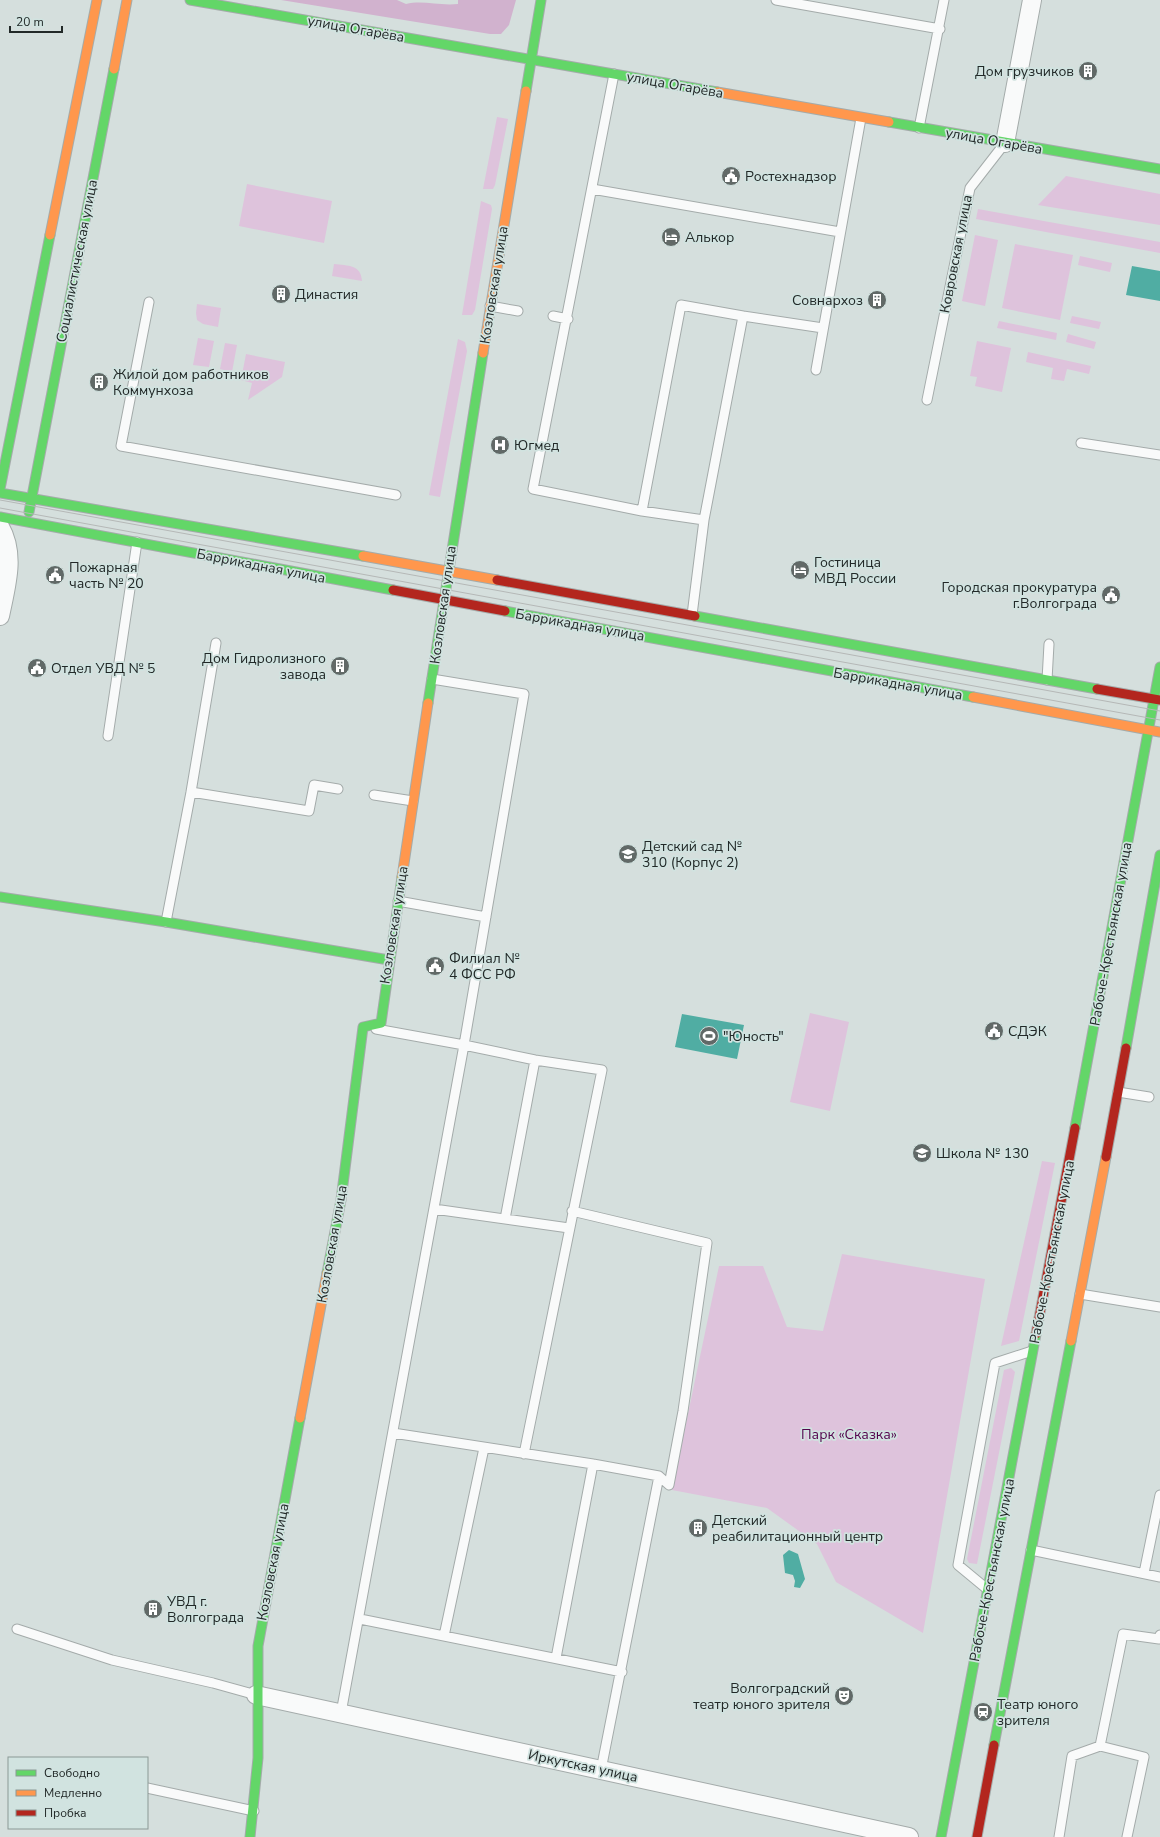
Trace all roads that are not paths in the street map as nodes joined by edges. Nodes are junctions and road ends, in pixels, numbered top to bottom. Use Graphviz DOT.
graph roads {
  1 [pos="97,0"];
  2 [pos="127,0"];
  3 [pos="190,0"];
  4 [pos="541,0"];
  5 [pos="776,0"];
  6 [pos="944,0"];
  7 [pos="1032,0"];
  8 [pos="940,29"];
  9 [pos="530,60"];
  10 [pos="614,74"];
  11 [pos="861,118"];
  12 [pos="920,128"];
  13 [pos="1005,143"];
  14 [pos="1160,169"];
  15 [pos="592,189"];
  16 [pos="840,232"];
  17 [pos="149,302"];
  18 [pos="490,306"];
  19 [pos="518,311"];
  20 [pos="553,316"];
  21 [pos="743,316"];
  22 [pos="568,319"];
  23 [pos="823,328"];
  24 [pos="816,370"];
  25 [pos="927,400"];
  26 [pos="1081,443"];
  27 [pos="1160,455"];
  28 [pos="0,489"];
  29 [pos="0,493"];
  30 [pos="396,496"];
  31 [pos="32,498"];
  32 [pos="642,511"];
  33 [pos="0,517"];
  34 [pos="704,520"];
  35 [pos="26,521"];
  36 [pos="0,527"];
  37 [pos="137,542"];
  38 [pos="448,571"];
  39 [pos="443,600"];
  40 [pos="692,615"];
  41 [pos="0,616"];
  42 [pos="216,643"];
  43 [pos="1049,644"];
  44 [pos="1160,667"];
  45 [pos="432,679"];
  46 [pos="1047,680"];
  47 [pos="1157,700"];
  48 [pos="1148,730"];
  49 [pos="1160,732"];
  50 [pos="108,736"];
  51 [pos="338,789"];
  52 [pos="191,792"];
  53 [pos="374,795"];
  54 [pos="413,801"];
  55 [pos="1160,855"];
  56 [pos="1157,891"];
  57 [pos="0,897"];
  58 [pos="398,901"];
  59 [pos="486,917"];
  60 [pos="166,922"];
  61 [pos="388,960"];
  62 [pos="363,1027"];
  63 [pos="464,1045"];
  64 [pos="535,1060"];
  65 [pos="1118,1092"];
  66 [pos="1149,1097"];
  67 [pos="434,1209"];
  68 [pos="572,1211"];
  69 [pos="505,1218"];
  70 [pos="569,1228"];
  71 [pos="1080,1294"];
  72 [pos="1160,1307"];
  73 [pos="1033,1351"];
  74 [pos="393,1433"];
  75 [pos="484,1448"];
  76 [pos="524,1454"];
  77 [pos="593,1464"];
  78 [pos="659,1476"];
  79 [pos="1160,1495"];
  80 [pos="1031,1550"];
  81 [pos="1144,1573"];
  82 [pos="1160,1577"];
  83 [pos="988,1590"];
  84 [pos="360,1619"];
  85 [pos="17,1629"];
  86 [pos="1160,1634"];
  87 [pos="444,1636"];
  88 [pos="556,1658"];
  89 [pos="622,1672"];
  90 [pos="256,1695"];
  91 [pos="341,1713"];
  92 [pos="1100,1746"];
  93 [pos="601,1770"];
  94 [pos="148,1788"];
  95 [pos="254,1810"];
  96 [pos="250,1837"];
  97 [pos="909,1837"];
  98 [pos="942,1837"];
  99 [pos="977,1837"];
  100 [pos="1059,1837"];
  101 [pos="1127,1837"];
  1 -- 28 [label="street"];
  2 -- 31 [label="street, Социалистическая улица"];
  3 -- 9 [label="street, улица Огарёва"];
  4 -- 9 [label="street, Козловская улица"];
  5 -- 8 [label="lane"];
  6 -- 8 [label="lane"];
  7 -- 13 [label="street, Ковровская улица"];
  8 -- 12 [label="lane"];
  9 -- 10 [label="street, улица Огарёва"];
  9 -- 18 [label="street, Козловская улица"];
  10 -- 11 [label="street, улица Огарёва"];
  10 -- 15 [label="lane"];
  11 -- 12 [label="street, улица Огарёва"];
  11 -- 16 [label="lane"];
  12 -- 13 [label="street, улица Огарёва"];
  13 -- 14 [label="street, улица Огарёва"];
  13 -- 25 [label="lane, Ковровская улица"];
  15 -- 16 [label="lane"];
  15 -- 22 [label="lane"];
  16 -- 23 [label="lane"];
  17 -- 30 [label="lane"];
  18 -- 19 [label="lane"];
  18 -- 38 [label="street, Козловская улица"];
  20 -- 22 [label="lane"];
  21 -- 23 [label="lane"];
  21 -- 32 [label="lane"];
  21 -- 34 [label="lane"];
  22 -- 32 [label="lane"];
  23 -- 24 [label="lane"];
  26 -- 27 [label="lane"];
  29 -- 31 [label="street, Баррикадная улица"];
  31 -- 35 [label="street, Социалистическая улица"];
  31 -- 38 [label="street, Баррикадная улица"];
  32 -- 34 [label="lane"];
  33 -- 35 [label="street, Баррикадная улица"];
  34 -- 40 [label="lane"];
  35 -- 37 [label="street, Баррикадная улица"];
  36 -- 41 [label="street"];
  37 -- 39 [label="street, Баррикадная улица"];
  37 -- 50 [label="lane"];
  38 -- 39 [label="street, Козловская улица"];
  38 -- 40 [label="street, Баррикадная улица"];
  39 -- 45 [label="street, Козловская улица"];
  39 -- 48 [label="street, Баррикадная улица"];
  40 -- 46 [label="street, Баррикадная улица"];
  42 -- 52 [label="lane"];
  43 -- 46 [label="lane"];
  44 -- 47 [label="street, Рабоче-Крестьянская улица"];
  45 -- 54 [label="street, Козловская улица"];
  45 -- 59 [label="lane"];
  46 -- 47 [label="street, Баррикадная улица"];
  47 -- 48 [label="street, Рабоче-Крестьянская улица"];
  48 -- 49 [label="street, Баррикадная улица"];
  48 -- 73 [label="street, Рабоче-Крестьянская улица"];
  51 -- 52 [label="lane"];
  52 -- 60 [label="lane"];
  53 -- 54 [label="lane"];
  54 -- 58 [label="street, Козловская улица"];
  55 -- 56 [label="street"];
  56 -- 65 [label="street"];
  57 -- 60 [label="street"];
  58 -- 59 [label="lane"];
  58 -- 61 [label="street, Козловская улица"];
  59 -- 63 [label="lane"];
  60 -- 61 [label="street"];
  61 -- 62 [label="street, Козловская улица"];
  62 -- 63 [label="lane"];
  62 -- 90 [label="street, Козловская улица"];
  63 -- 64 [label="lane"];
  63 -- 67 [label="lane"];
  64 -- 68 [label="lane"];
  64 -- 69 [label="lane"];
  65 -- 66 [label="lane"];
  65 -- 71 [label="street"];
  67 -- 69 [label="lane"];
  67 -- 74 [label="lane"];
  68 -- 70 [label="lane"];
  68 -- 78 [label="lane"];
  69 -- 70 [label="lane"];
  70 -- 76 [label="lane"];
  71 -- 72 [label="lane"];
  71 -- 80 [label="street"];
  73 -- 83 [label="street, Рабоче-Крестьянская улица"];
  73 -- 83 [label="lane"];
  74 -- 75 [label="lane"];
  74 -- 84 [label="lane"];
  75 -- 76 [label="lane"];
  75 -- 87 [label="lane"];
  76 -- 77 [label="lane"];
  77 -- 78 [label="lane"];
  77 -- 88 [label="lane"];
  78 -- 89 [label="lane"];
  79 -- 81 [label="lane"];
  80 -- 81 [label="lane"];
  80 -- 99 [label="street"];
  81 -- 82 [label="lane"];
  83 -- 98 [label="street, Рабоче-Крестьянская улица"];
  84 -- 87 [label="lane"];
  84 -- 91 [label="lane"];
  85 -- 90 [label="lane"];
  86 -- 92 [label="lane"];
  87 -- 88 [label="lane"];
  88 -- 89 [label="lane"];
  89 -- 93 [label="lane"];
  90 -- 91 [label="street, Иркутская улица"];
  90 -- 95 [label="street, Козловская улица"];
  91 -- 93 [label="street, Иркутская улица"];
  92 -- 100 [label="lane"];
  92 -- 101 [label="lane"];
  93 -- 97 [label="street, Иркутская улица"];
  94 -- 95 [label="lane"];
  95 -- 96 [label="street, Козловская улица"];
}
